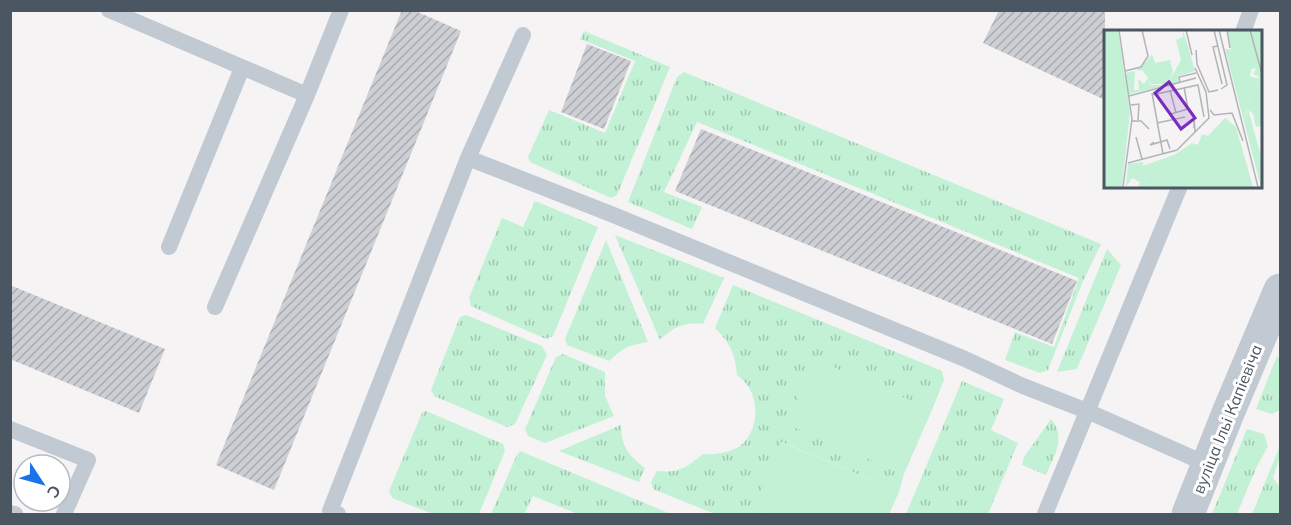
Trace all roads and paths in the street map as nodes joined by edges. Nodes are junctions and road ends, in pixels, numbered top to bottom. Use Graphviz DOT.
graph roads {
  1 [pos="109,10"];
  2 [pos="341,10"];
  3 [pos="1251,10"];
  4 [pos="1244,30"];
  5 [pos="523,35"];
  6 [pos="242,68"];
  7 [pos="307,95"];
  8 [pos="468,158"];
  9 [pos="1179,188"];
  10 [pos="169,247"];
  11 [pos="1281,290"];
  12 [pos="214,307"];
  13 [pos="1087,411"];
  14 [pos="10,429"];
  15 [pos="1209,465"];
  16 [pos="10,513"];
  17 [pos="15,514"];
  18 [pos="64,514"];
  19 [pos="338,514"];
  20 [pos="1045,514"];
  21 [pos="1188,514"];
  1 -- 6 [label="lane"];
  2 -- 7 [label="lane"];
  3 -- 4 [label="lane"];
  5 -- 8 [label="lane"];
  6 -- 7 [label="lane"];
  6 -- 10 [label="lane"];
  7 -- 12 [label="lane"];
  8 -- 13 [label="lane"];
  8 -- 19 [label="lane"];
  9 -- 13 [label="lane"];
  11 -- 15 [label="street, вуліца Ільі Капіевіча"];
  13 -- 15 [label="lane"];
  13 -- 20 [label="lane"];
  14 -- 18 [label="lane"];
  15 -- 21 [label="street, вуліца Ільі Капіевіча"];
  16 -- 17 [label="lane"];
}
